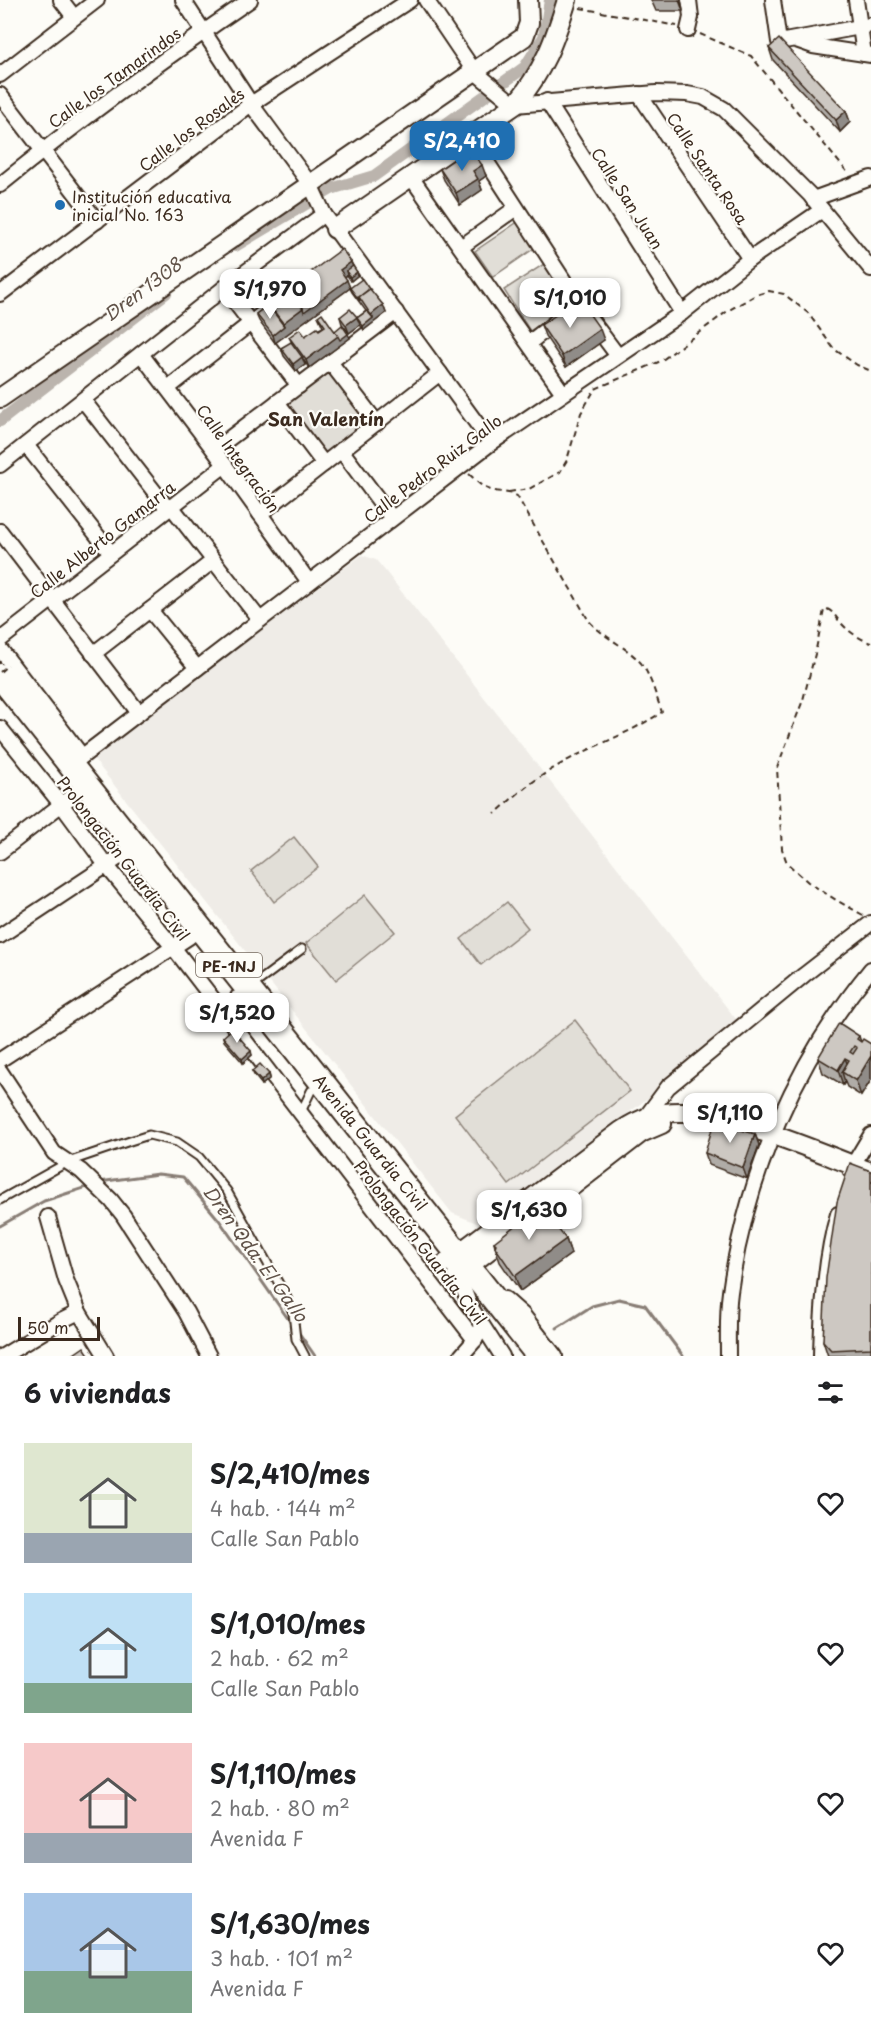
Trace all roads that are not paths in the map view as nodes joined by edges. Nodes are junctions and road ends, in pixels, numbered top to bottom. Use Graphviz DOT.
graph roads {
  1 [pos="62,0"];
  2 [pos="97,0"];
  3 [pos="183,0"];
  4 [pos="250,0"];
  5 [pos="410,0"];
  6 [pos="426,0"];
  7 [pos="528,0"];
  8 [pos="689,0"];
  9 [pos="773,0"];
  10 [pos="856,0"];
  11 [pos="566,3"];
  12 [pos="74,17"];
  13 [pos="866,26"];
  14 [pos="688,30"];
  15 [pos="203,32"];
  16 [pos="794,39"];
  17 [pos="868,55"];
  18 [pos="474,71"];
  19 [pos="0,75"];
  20 [pos="639,94"];
  21 [pos="0,95"];
  22 [pos="547,101"];
  23 [pos="251,104"];
  24 [pos="515,105"];
  25 [pos="470,136"];
  26 [pos="42,151"];
  27 [pos="411,177"];
  28 [pos="871,178"];
  29 [pos="310,184"];
  30 [pos="0,185"];
  31 [pos="817,204"];
  32 [pos="516,208"];
  33 [pos="324,214"];
  34 [pos="97,220"];
  35 [pos="335,229"];
  36 [pos="460,247"];
  37 [pos="750,259"];
  38 [pos="871,269"];
  39 [pos="3,287"];
  40 [pos="224,288"];
  41 [pos="286,295"];
  42 [pos="579,304"];
  43 [pos="396,312"];
  44 [pos="682,313"];
  45 [pos="251,323"];
  46 [pos="529,343"];
  47 [pos="141,354"];
  48 [pos="618,356"];
  49 [pos="330,362"];
  50 [pos="440,373"];
  51 [pos="299,386"];
  52 [pos="168,388"];
  53 [pos="563,393"];
  54 [pos="0,398"];
  55 [pos="83,400"];
  56 [pos="277,402"];
  57 [pos="377,423"];
  58 [pos="491,443"];
  59 [pos="26,445"];
  60 [pos="214,450"];
  61 [pos="341,450"];
  62 [pos="324,464"];
  63 [pos="0,465"];
  64 [pos="225,465"];
  65 [pos="170,508"];
  66 [pos="260,514"];
  67 [pos="392,518"];
  68 [pos="0,531"];
  69 [pos="111,553"];
  70 [pos="213,561"];
  71 [pos="309,582"];
  72 [pos="51,599"];
  73 [pos="150,610"];
  74 [pos="260,620"];
  75 [pos="0,640"];
  76 [pos="0,649"];
  77 [pos="93,654"];
  78 [pos="197,668"];
  79 [pos="3,671"];
  80 [pos="0,697"];
  81 [pos="139,713"];
  82 [pos="2,735"];
  83 [pos="76,761"];
  84 [pos="69,798"];
  85 [pos="0,852"];
  86 [pos="115,860"];
  87 [pos="871,921"];
  88 [pos="0,936"];
  89 [pos="181,942"];
  90 [pos="302,949"];
  91 [pos="871,969"];
  92 [pos="242,992"];
  93 [pos="229,1019"];
  94 [pos="0,1060"];
  95 [pos="0,1071"];
  96 [pos="306,1102"];
  97 [pos="646,1124"];
  98 [pos="770,1134"];
  99 [pos="871,1135"];
  100 [pos="68,1162"];
  101 [pos="853,1165"];
  102 [pos="871,1172"];
  103 [pos="0,1200"];
  104 [pos="48,1217"];
  105 [pos="461,1268"];
  106 [pos="79,1312"];
  107 [pos="483,1327"];
  108 [pos="469,1350"];
  109 [pos="203,1354"];
  110 [pos="3,1356"];
  111 [pos="106,1356"];
  112 [pos="305,1356"];
  113 [pos="502,1356"];
  114 [pos="520,1356"];
  115 [pos="539,1356"];
  116 [pos="555,1356"];
  117 [pos="728,1356"];
  118 [pos="821,1356"];
  1 -- 12 [label="street"];
  2 -- 12 [label="street"];
  3 -- 15 [label="street"];
  4 -- 15 [label="street, Calle los Tamarindos"];
  5 -- 23 [label="street, Calle los Rosales"];
  6 -- 18 [label="street"];
  7 -- 18 [label="street"];
  8 -- 14 [label="street"];
  9 -- 16 [label="street"];
  10 -- 13 [label="street"];
  11 -- 24 [label="street"];
  12 -- 19 [label="street"];
  13 -- 16 [label="street"];
  13 -- 17 [label="street"];
  15 -- 23 [label="street"];
  15 -- 26 [label="street, Calle los Tamarindos"];
  16 -- 17 [label="street"];
  18 -- 24 [label="street"];
  18 -- 29 [label="street"];
  20 -- 22 [label="street"];
  20 -- 31 [label="street"];
  20 -- 37 [label="street, Calle Santa Rosa"];
  21 -- 26 [label="street"];
  22 -- 24 [label="street"];
  22 -- 44 [label="street, Calle San Juan"];
  23 -- 29 [label="street"];
  23 -- 34 [label="street, Calle los Rosales"];
  24 -- 25 [label="street"];
  25 -- 27 [label="street"];
  25 -- 32 [label="street"];
  26 -- 30 [label="street, Calle los Tamarindos"];
  26 -- 34 [label="street"];
  27 -- 35 [label="street"];
  27 -- 36 [label="street"];
  28 -- 31 [label="street, Calle Pedro Ruiz Gallo"];
  29 -- 33 [label="street"];
  29 -- 54 [label="street"];
  31 -- 37 [label="street, Calle Pedro Ruiz Gallo"];
  31 -- 38 [label="street"];
  32 -- 36 [label="street"];
  32 -- 42 [label="street"];
  33 -- 35 [label="street"];
  33 -- 40 [label="street"];
  34 -- 39 [label="street, Calle los Rosales"];
  35 -- 43 [label="street"];
  36 -- 46 [label="street"];
  37 -- 44 [label="street, Calle Pedro Ruiz Gallo"];
  40 -- 45 [label="street"];
  40 -- 47 [label="street"];
  41 -- 45 [label="street"];
  42 -- 46 [label="street"];
  42 -- 48 [label="street"];
  43 -- 49 [label="street"];
  43 -- 50 [label="street"];
  44 -- 48 [label="street, Calle Pedro Ruiz Gallo"];
  45 -- 51 [label="street"];
  45 -- 52 [label="street"];
  46 -- 53 [label="street"];
  47 -- 52 [label="street, Calle Integración"];
  47 -- 55 [label="street"];
  48 -- 53 [label="street, Calle Pedro Ruiz Gallo"];
  49 -- 51 [label="street"];
  49 -- 57 [label="street"];
  50 -- 57 [label="street"];
  50 -- 58 [label="street"];
  51 -- 56 [label="street"];
  52 -- 60 [label="street, Calle Integración"];
  53 -- 58 [label="street, Calle Pedro Ruiz Gallo"];
  55 -- 59 [label="street"];
  55 -- 65 [label="street"];
  56 -- 60 [label="street"];
  56 -- 62 [label="street"];
  57 -- 61 [label="street"];
  58 -- 67 [label="street, Calle Pedro Ruiz Gallo"];
  59 -- 63 [label="street"];
  59 -- 69 [label="street"];
  60 -- 64 [label="street, Calle Integración"];
  61 -- 62 [label="street"];
  61 -- 67 [label="street"];
  62 -- 66 [label="street"];
  64 -- 65 [label="street, Calle Alberto Gamarra"];
  64 -- 66 [label="street, Calle Integración"];
  65 -- 69 [label="street, Calle Alberto Gamarra"];
  65 -- 70 [label="street"];
  66 -- 71 [label="street, Calle Integración"];
  67 -- 71 [label="street, Calle Pedro Ruiz Gallo"];
  68 -- 72 [label="street"];
  69 -- 72 [label="street, Calle Alberto Gamarra"];
  70 -- 73 [label="street"];
  70 -- 74 [label="street"];
  71 -- 74 [label="street, Calle Pedro Ruiz Gallo"];
  72 -- 75 [label="street, Calle Alberto Gamarra"];
  72 -- 77 [label="street"];
  73 -- 77 [label="street"];
  73 -- 78 [label="street"];
  74 -- 78 [label="street, Calle Pedro Ruiz Gallo"];
  76 -- 83 [label="street"];
  77 -- 81 [label="street"];
  78 -- 81 [label="street, Calle Pedro Ruiz Gallo"];
  79 -- 83 [label="highway, Avenida Guardia Civil / PE-1NJ"];
  80 -- 84 [label="highway, Avenida Guardia Civil / PE-1NJ"];
  81 -- 83 [label="street, Calle Pedro Ruiz Gallo"];
  82 -- 84 [label="street, Prolongación Guardia Civil"];
  83 -- 92 [label="highway, Avenida Guardia Civil / PE-1NJ"];
  84 -- 85 [label="street"];
  84 -- 86 [label="highway, Avenida Guardia Civil / PE-1NJ"];
  86 -- 88 [label="street"];
  86 -- 89 [label="highway, Avenida Guardia Civil / PE-1NJ"];
  87 -- 97 [label="street"];
  89 -- 92 [label="highway, Avenida Guardia Civil / PE-1NJ"];
  89 -- 93 [label="street, Prolongación Guardia Civil"];
  89 -- 94 [label="street"];
  90 -- 92 [label="lane"];
  91 -- 98 [label="street"];
  92 -- 93 [label="lane"];
  92 -- 96 [label="highway, Avenida Guardia Civil / PE-1NJ"];
  92 -- 105 [label="highway, Avenida Guardia Civil / PE-1NJ"];
  93 -- 96 [label="street, Prolongación Guardia Civil"];
  95 -- 100 [label="street"];
  96 -- 105 [label="highway, Avenida Guardia Civil / PE-1NJ"];
  96 -- 108 [label="street, Prolongación Guardia Civil"];
  97 -- 98 [label="street"];
  97 -- 105 [label="street"];
  98 -- 101 [label="street"];
  98 -- 117 [label="street"];
  99 -- 101 [label="street"];
  100 -- 103 [label="lane"];
  100 -- 109 [label="street"];
  100 -- 112 [label="lane"];
  101 -- 102 [label="street"];
  101 -- 118 [label="street"];
  104 -- 106 [label="street"];
  105 -- 107 [label="street"];
  105 -- 114 [label="highway, Avenida Guardia Civil / PE-1NJ"];
  105 -- 115 [label="highway, Avenida Guardia Civil / PE-1NJ"];
  105 -- 116 [label="street"];
  106 -- 110 [label="street"];
  106 -- 111 [label="street"];
  107 -- 108 [label="street, Prolongación Guardia Civil"];
  107 -- 113 [label="street"];
}
